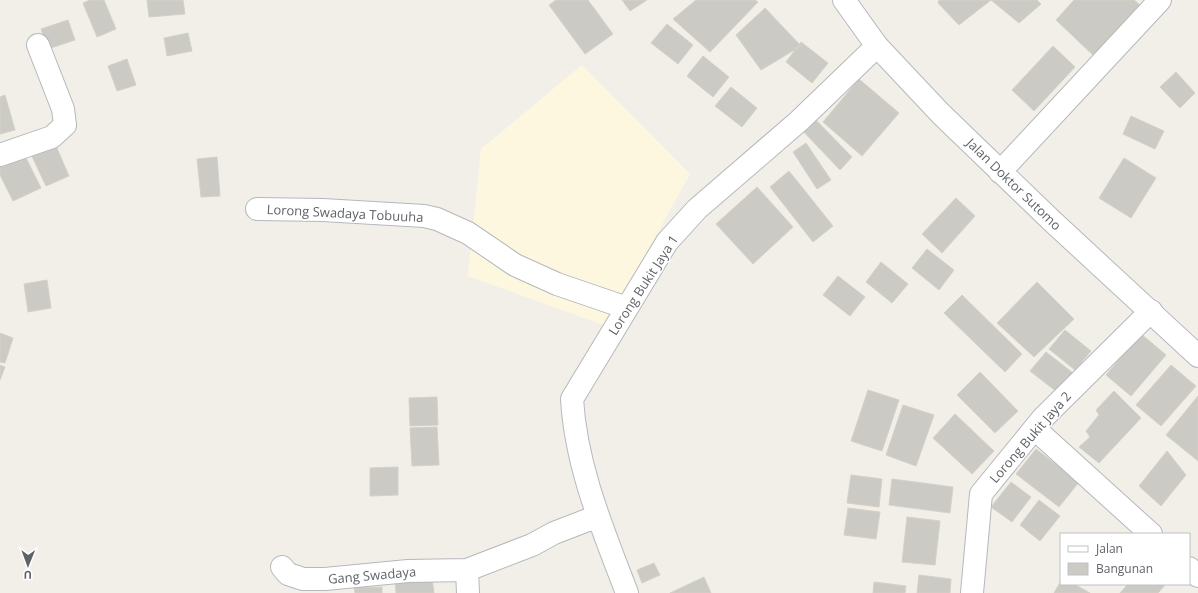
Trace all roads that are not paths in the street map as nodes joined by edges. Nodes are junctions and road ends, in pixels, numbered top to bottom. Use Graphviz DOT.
graph roads {
  1 [pos="844,0"];
  2 [pos="1160,0"];
  3 [pos="38,46"];
  4 [pos="877,46"];
  5 [pos="0,155"];
  6 [pos="1000,172"];
  7 [pos="257,209"];
  8 [pos="627,308"];
  9 [pos="1151,311"];
  10 [pos="1198,356"];
  11 [pos="1035,429"];
  12 [pos="598,516"];
  13 [pos="1150,533"];
  14 [pos="282,566"];
  15 [pos="1190,569"];
  16 [pos="467,570"];
  17 [pos="1198,576"];
  18 [pos="468,593"];
  19 [pos="627,593"];
  20 [pos="972,593"];
  1 -- 4 [label="street, Jalan Doktor Sutomo"];
  2 -- 6 [label="street"];
  3 -- 5 [label="street"];
  4 -- 6 [label="street, Jalan Doktor Sutomo"];
  4 -- 8 [label="street, Lorong Bukit Jaya 1"];
  6 -- 9 [label="street, Jalan Doktor Sutomo"];
  7 -- 8 [label="street, Lorong Swadaya Tobuuha"];
  8 -- 12 [label="street, Lorong Bukit Jaya 1"];
  9 -- 10 [label="street, Jalan Doktor Sutomo"];
  9 -- 11 [label="street, Lorong Bukit Jaya 2"];
  11 -- 13 [label="street"];
  11 -- 20 [label="street, Lorong Bukit Jaya 2"];
  12 -- 16 [label="street, Gang Swadaya"];
  12 -- 19 [label="street, Lorong Bukit Jaya 1"];
  14 -- 16 [label="street, Gang Swadaya"];
  15 -- 17 [label="street"];
  16 -- 18 [label="street"];
}
